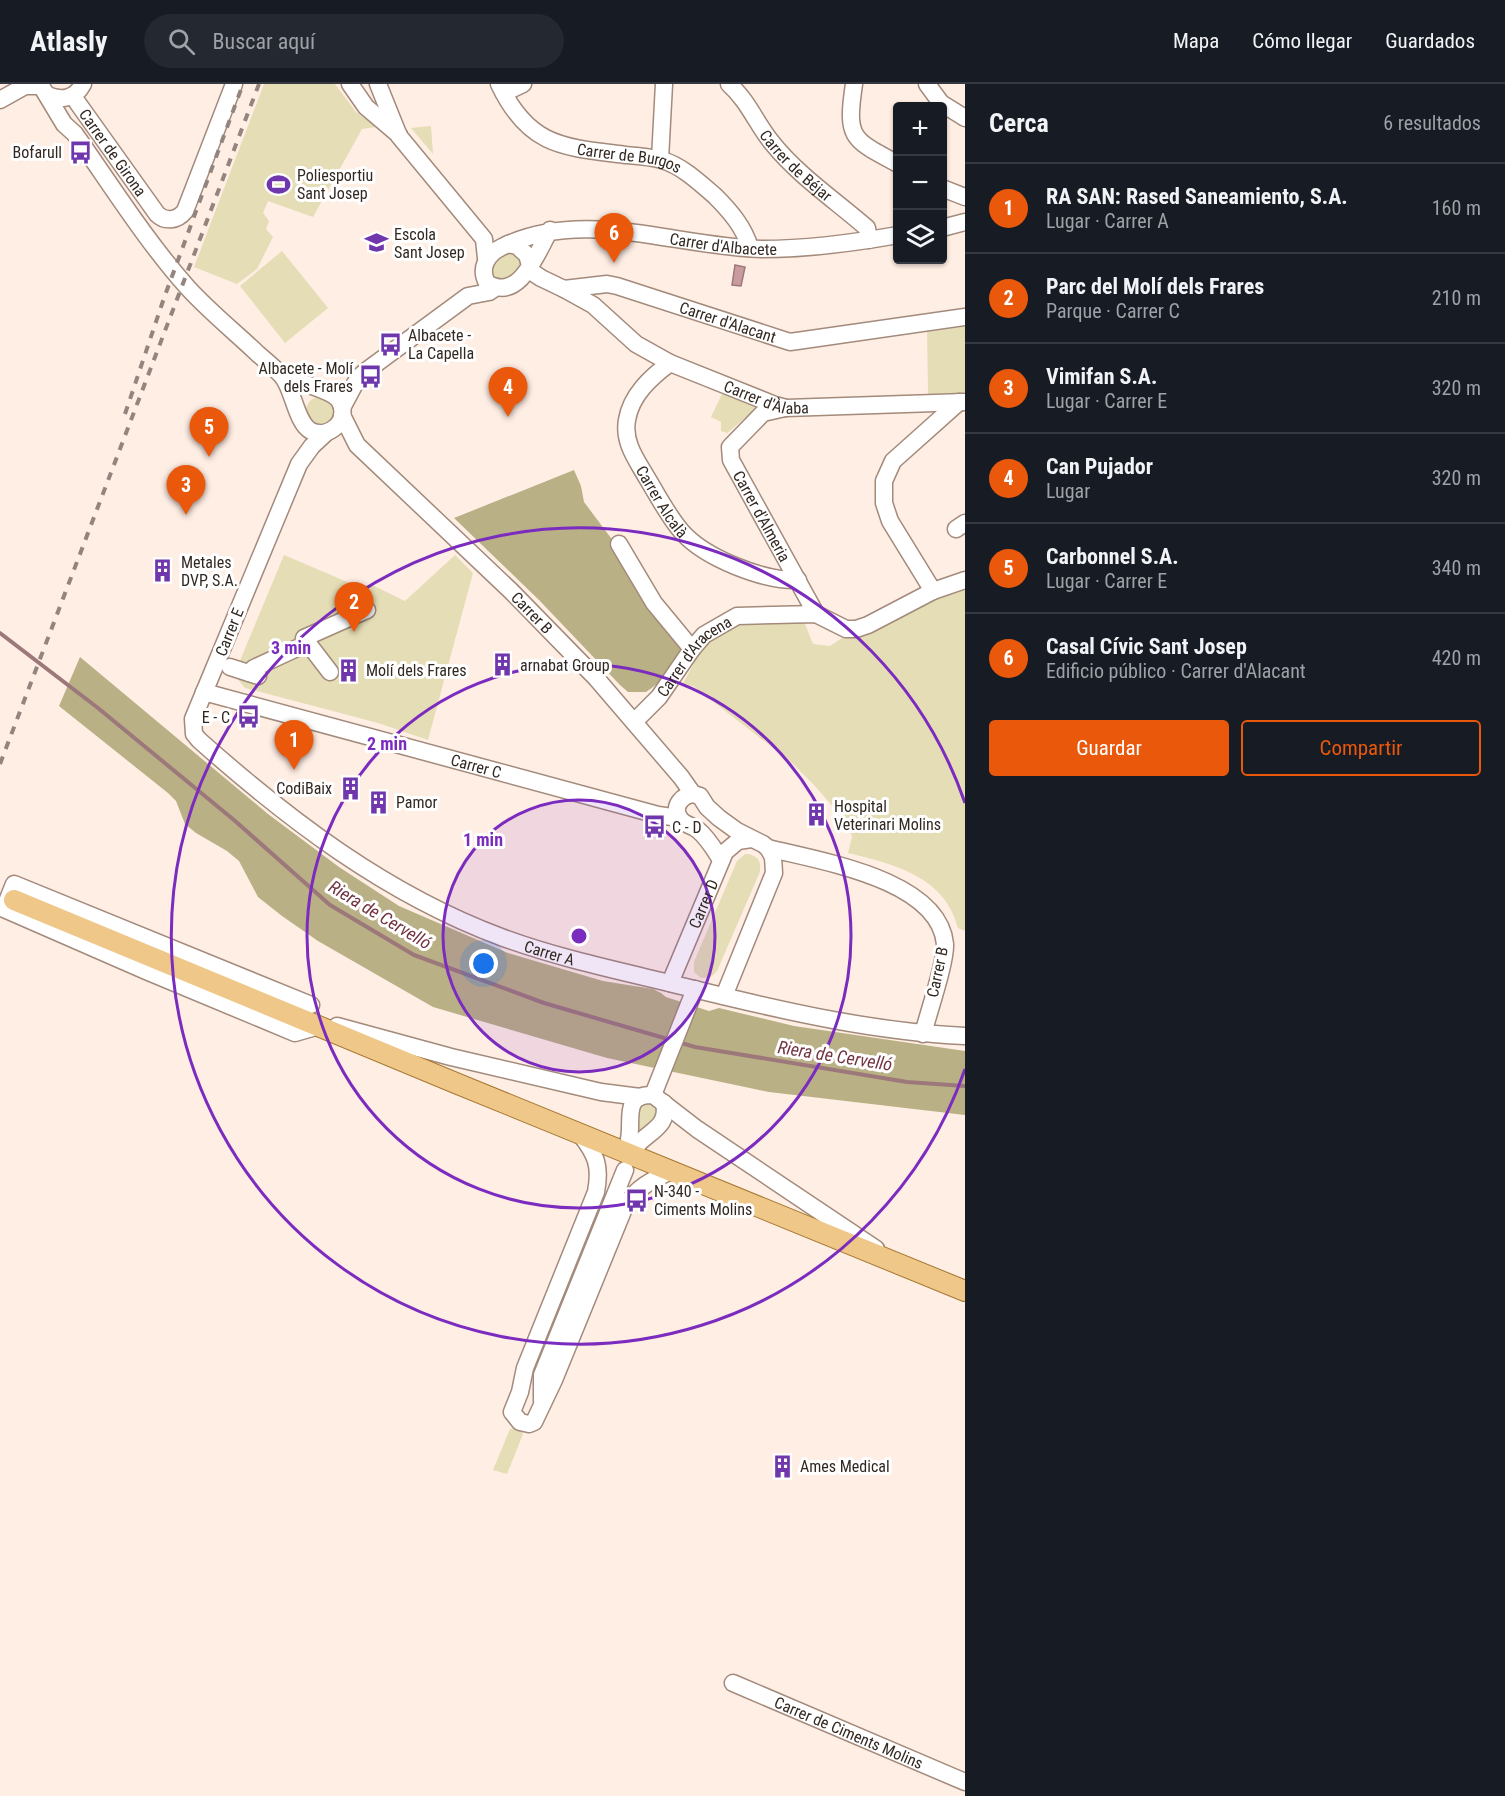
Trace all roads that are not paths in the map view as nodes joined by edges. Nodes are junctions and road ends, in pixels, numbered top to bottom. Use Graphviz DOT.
graph roads {
  1 [pos="5,84"];
  2 [pos="234,84"];
  3 [pos="350,84"];
  4 [pos="378,84"];
  5 [pos="523,84"];
  6 [pos="664,84"];
  7 [pos="729,84"];
  8 [pos="854,84"];
  9 [pos="927,84"];
  10 [pos="0,86"];
  11 [pos="43,88"];
  12 [pos="502,88"];
  13 [pos="79,93"];
  14 [pos="0,100"];
  15 [pos="965,118"];
  16 [pos="75,134"];
  17 [pos="399,136"];
  18 [pos="660,159"];
  19 [pos="893,162"];
  20 [pos="947,190"];
  21 [pos="965,197"];
  22 [pos="965,222"];
  23 [pos="947,227"];
  24 [pos="550,230"];
  25 [pos="893,237"];
  26 [pos="484,239"];
  27 [pos="869,240"];
  28 [pos="506,245"];
  29 [pos="750,248"];
  30 [pos="485,265"];
  31 [pos="536,266"];
  32 [pos="607,284"];
  33 [pos="516,285"];
  34 [pos="495,288"];
  35 [pos="564,289"];
  36 [pos="468,296"];
  37 [pos="593,305"];
  38 [pos="965,317"];
  39 [pos="670,363"];
  40 [pos="283,377"];
  41 [pos="358,378"];
  42 [pos="321,389"];
  43 [pos="962,402"];
  44 [pos="763,406"];
  45 [pos="342,412"];
  46 [pos="299,416"];
  47 [pos="326,433"];
  48 [pos="357,445"];
  49 [pos="299,464"];
  50 [pos="619,544"];
  51 [pos="798,580"];
  52 [pos="965,580"];
  53 [pos="933,591"];
  54 [pos="367,610"];
  55 [pos="816,614"];
  56 [pos="308,643"];
  57 [pos="692,649"];
  58 [pos="230,667"];
  59 [pos="330,672"];
  60 [pos="204,692"];
  61 [pos="634,722"];
  62 [pos="194,734"];
  63 [pos="693,794"];
  64 [pos="707,807"];
  65 [pos="686,822"];
  66 [pos="751,839"];
  67 [pos="768,848"];
  68 [pos="721,860"];
  69 [pos="14,900"];
  70 [pos="670,983"];
  71 [pos="693,995"];
  72 [pos="724,996"];
  73 [pos="311,1005"];
  74 [pos="285,1012"];
  75 [pos="319,1026"];
  76 [pos="922,1034"];
  77 [pos="965,1036"];
  78 [pos="654,1095"];
  79 [pos="580,1134"];
  80 [pos="670,1171"];
  81 [pos="899,1264"];
  82 [pos="965,1291"];
  83 [pos="520,1392"];
  84 [pos="542,1402"];
  85 [pos="733,1683"];
  86 [pos="965,1782"];
  1 -- 10 [label="street"];
  2 -- 13 [label="street, Carrer de Girona"];
  3 -- 17 [label="street"];
  4 -- 17 [label="street"];
  5 -- 12 [label="street"];
  6 -- 18 [label="street"];
  7 -- 27 [label="street, Carrer de Béjar"];
  8 -- 19 [label="street"];
  9 -- 15 [label="street"];
  11 -- 13 [label="street"];
  11 -- 14 [label="street"];
  11 -- 16 [label="street, Carrer de Girona"];
  12 -- 18 [label="street, Carrer de Burgos"];
  13 -- 16 [label="street, Carrer de Girona"];
  16 -- 40 [label="street, Carrer de Girona"];
  17 -- 26 [label="street"];
  18 -- 29 [label="street, Carrer de Burgos"];
  20 -- 21 [label="street"];
  22 -- 23 [label="street"];
  24 -- 28 [label="street, Carrer d'Albacete"];
  24 -- 29 [label="street, Carrer d'Albacete"];
  24 -- 31 [label="street"];
  25 -- 27 [label="street, Carrer d'Albacete"];
  26 -- 28 [label="street"];
  26 -- 30 [label="street"];
  27 -- 29 [label="street, Carrer d'Albacete"];
  28 -- 30 [label="street, Carrer d'Albacete"];
  28 -- 31 [label="street"];
  30 -- 34 [label="street"];
  30 -- 36 [label="street, Carrer d'Albacete"];
  31 -- 33 [label="street"];
  31 -- 35 [label="street, Carrer d'Àlaba"];
  32 -- 35 [label="street, Carrer d'Alacant"];
  32 -- 37 [label="street"];
  32 -- 38 [label="street, Carrer d'Alacant"];
  33 -- 34 [label="street, Carrer d'Albacete"];
  33 -- 35 [label="street, Carrer d'Albacete"];
  34 -- 36 [label="street, Carrer d'Albacete"];
  35 -- 37 [label="street, Carrer d'Àlaba"];
  36 -- 41 [label="street, Carrer d'Albacete"];
  37 -- 39 [label="street, Carrer d'Àlaba"];
  39 -- 44 [label="street, Carrer d'Àlaba"];
  39 -- 51 [label="street, Carrer Alcalà"];
  40 -- 42 [label="street"];
  40 -- 46 [label="street"];
  41 -- 42 [label="street, Carrer d'Albacete"];
  41 -- 45 [label="street, Carrer d'Albacete"];
  42 -- 45 [label="street"];
  42 -- 46 [label="street"];
  43 -- 44 [label="street, Carrer d'Àlaba"];
  43 -- 53 [label="street"];
  44 -- 51 [label="street, Carrer d'Almeria"];
  45 -- 47 [label="street"];
  45 -- 48 [label="street, Carrer B"];
  46 -- 47 [label="street"];
  46 -- 49 [label="street, Carrer E"];
  47 -- 48 [label="street, Carrer B"];
  47 -- 49 [label="street, Carrer E"];
  48 -- 61 [label="street, Carrer B"];
  49 -- 60 [label="street, Carrer E"];
  50 -- 57 [label="street"];
  51 -- 55 [label="street, Carrer d'Almeria"];
  52 -- 53 [label="street, Carrer d'Aracena"];
  53 -- 55 [label="street, Carrer d'Aracena"];
  54 -- 56 [label="street"];
  55 -- 57 [label="street, Carrer d'Aracena"];
  56 -- 58 [label="street"];
  56 -- 59 [label="street"];
  57 -- 61 [label="street, Carrer d'Aracena"];
  60 -- 62 [label="street, Carrer E"];
  60 -- 65 [label="street, Carrer C"];
  61 -- 63 [label="street, Carrer B"];
  62 -- 70 [label="street, Carrer A"];
  63 -- 64 [label="street, Carrer B"];
  63 -- 65 [label="street"];
  64 -- 65 [label="street"];
  64 -- 66 [label="street, Carrer B"];
  65 -- 68 [label="street"];
  66 -- 67 [label="street, Carrer B"];
  66 -- 68 [label="street, Carrer D"];
  67 -- 72 [label="street"];
  67 -- 76 [label="street, Carrer B"];
  68 -- 70 [label="street, Carrer D"];
  69 -- 74 [label="main road"];
  70 -- 71 [label="street, Carrer A"];
  71 -- 72 [label="street, Carrer A"];
  71 -- 78 [label="street"];
  72 -- 76 [label="street, Carrer A"];
  73 -- 75 [label="street"];
  74 -- 75 [label="main road"];
  74 -- 78 [label="street"];
  75 -- 79 [label="main road"];
  76 -- 77 [label="street, Carrer A"];
  78 -- 78 [label="street"];
  78 -- 81 [label="street"];
  79 -- 80 [label="main road"];
  79 -- 83 [label="street"];
  80 -- 81 [label="main road"];
  80 -- 84 [label="street"];
  81 -- 82 [label="main road"];
  83 -- 84 [label="street"];
  83 -- 84 [label="street"];
  85 -- 86 [label="street, Carrer de Ciments Molins"];
}
